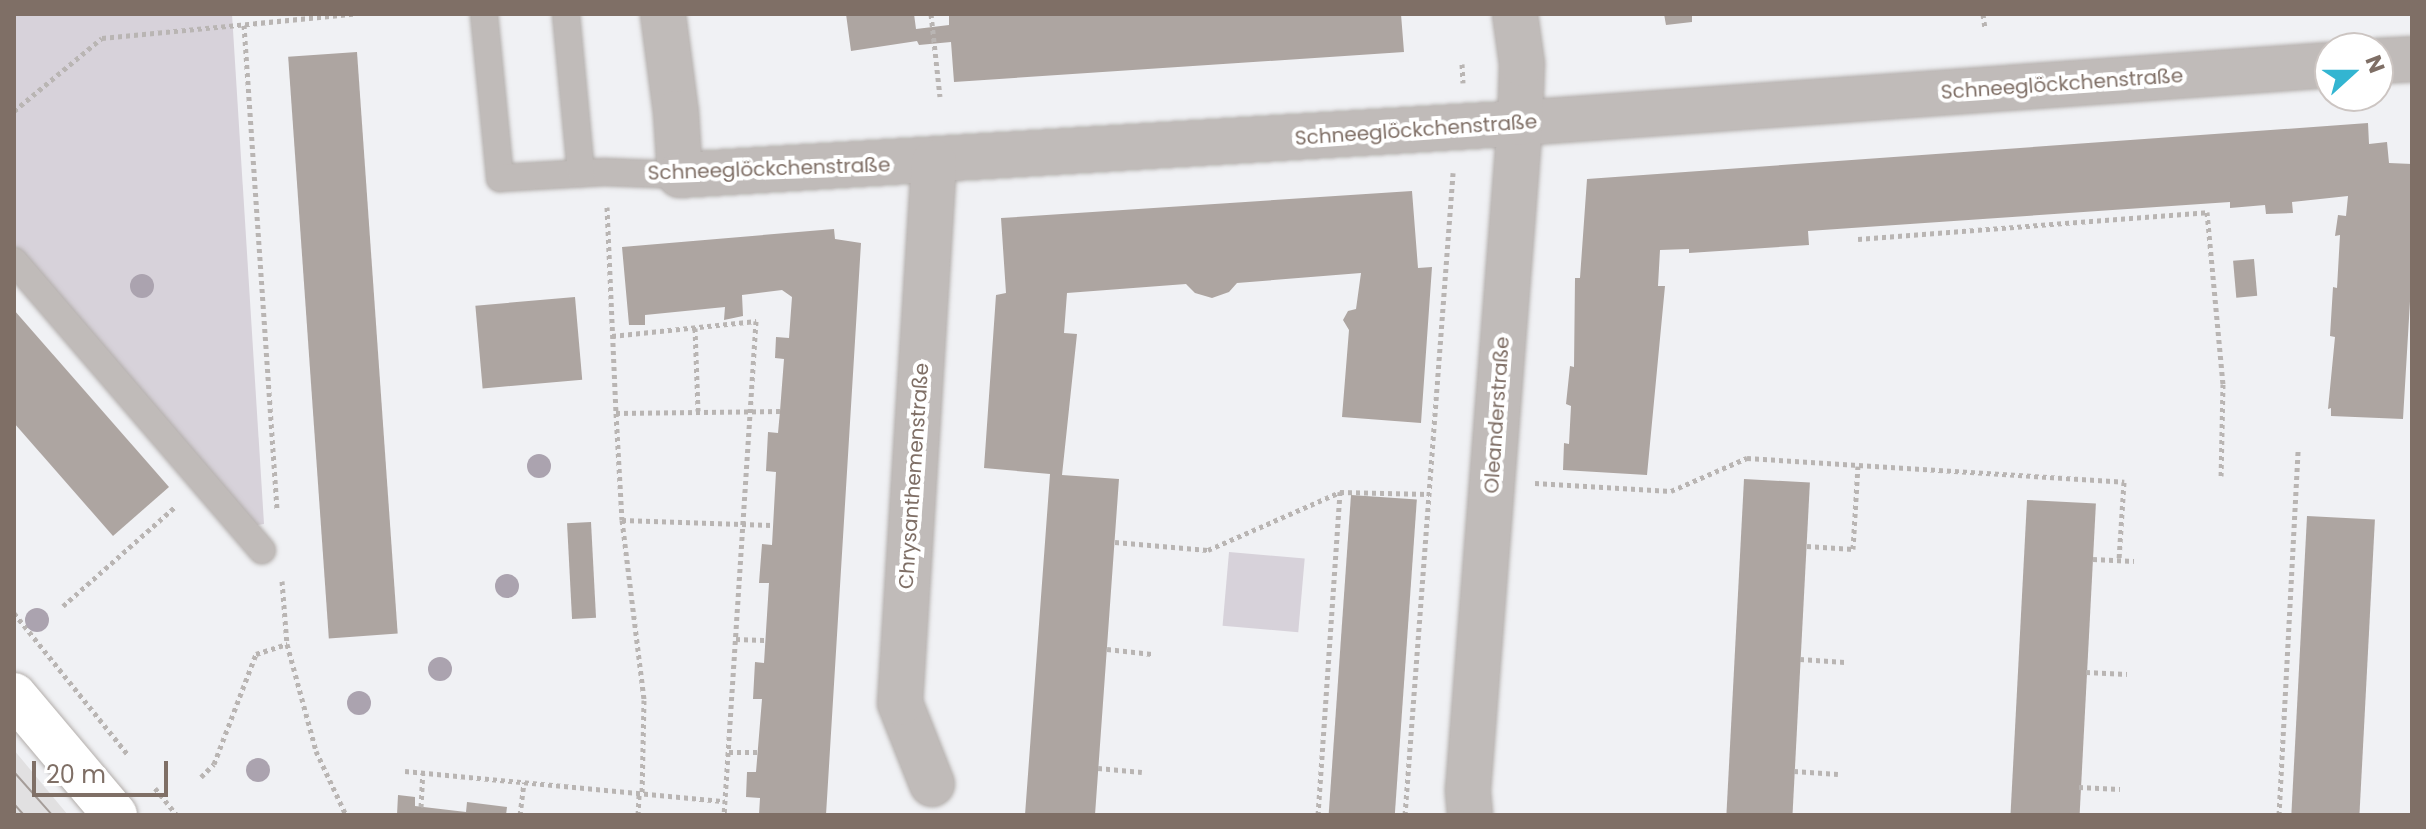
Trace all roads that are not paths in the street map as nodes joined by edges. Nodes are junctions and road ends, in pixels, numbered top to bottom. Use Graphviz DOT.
graph roads {
  1 [pos="484,14"];
  2 [pos="566,14"];
  3 [pos="663,14"];
  4 [pos="1515,14"];
  5 [pos="2314,66"];
  6 [pos="1520,123"];
  7 [pos="934,162"];
  8 [pos="594,172"];
  9 [pos="680,175"];
  10 [pos="14,261"];
  11 [pos="262,550"];
  12 [pos="14,695"];
  13 [pos="932,784"];
  14 [pos="115,815"];
  15 [pos="1470,815"];
  1 -- 8 [label="lane, Schneeglöckchenstraße"];
  2 -- 8 [label="lane"];
  3 -- 9 [label="street"];
  4 -- 6 [label="street, Oleanderstraße"];
  5 -- 6 [label="street, Schneeglöckchenstraße"];
  6 -- 7 [label="street, Schneeglöckchenstraße"];
  6 -- 15 [label="street, Oleanderstraße"];
  7 -- 9 [label="street, Schneeglöckchenstraße"];
  7 -- 13 [label="street, Chrysanthemenstraße"];
  8 -- 9 [label="lane, Schneeglöckchenstraße"];
  10 -- 11 [label="lane"];
  12 -- 14 [label="main road"];
}
